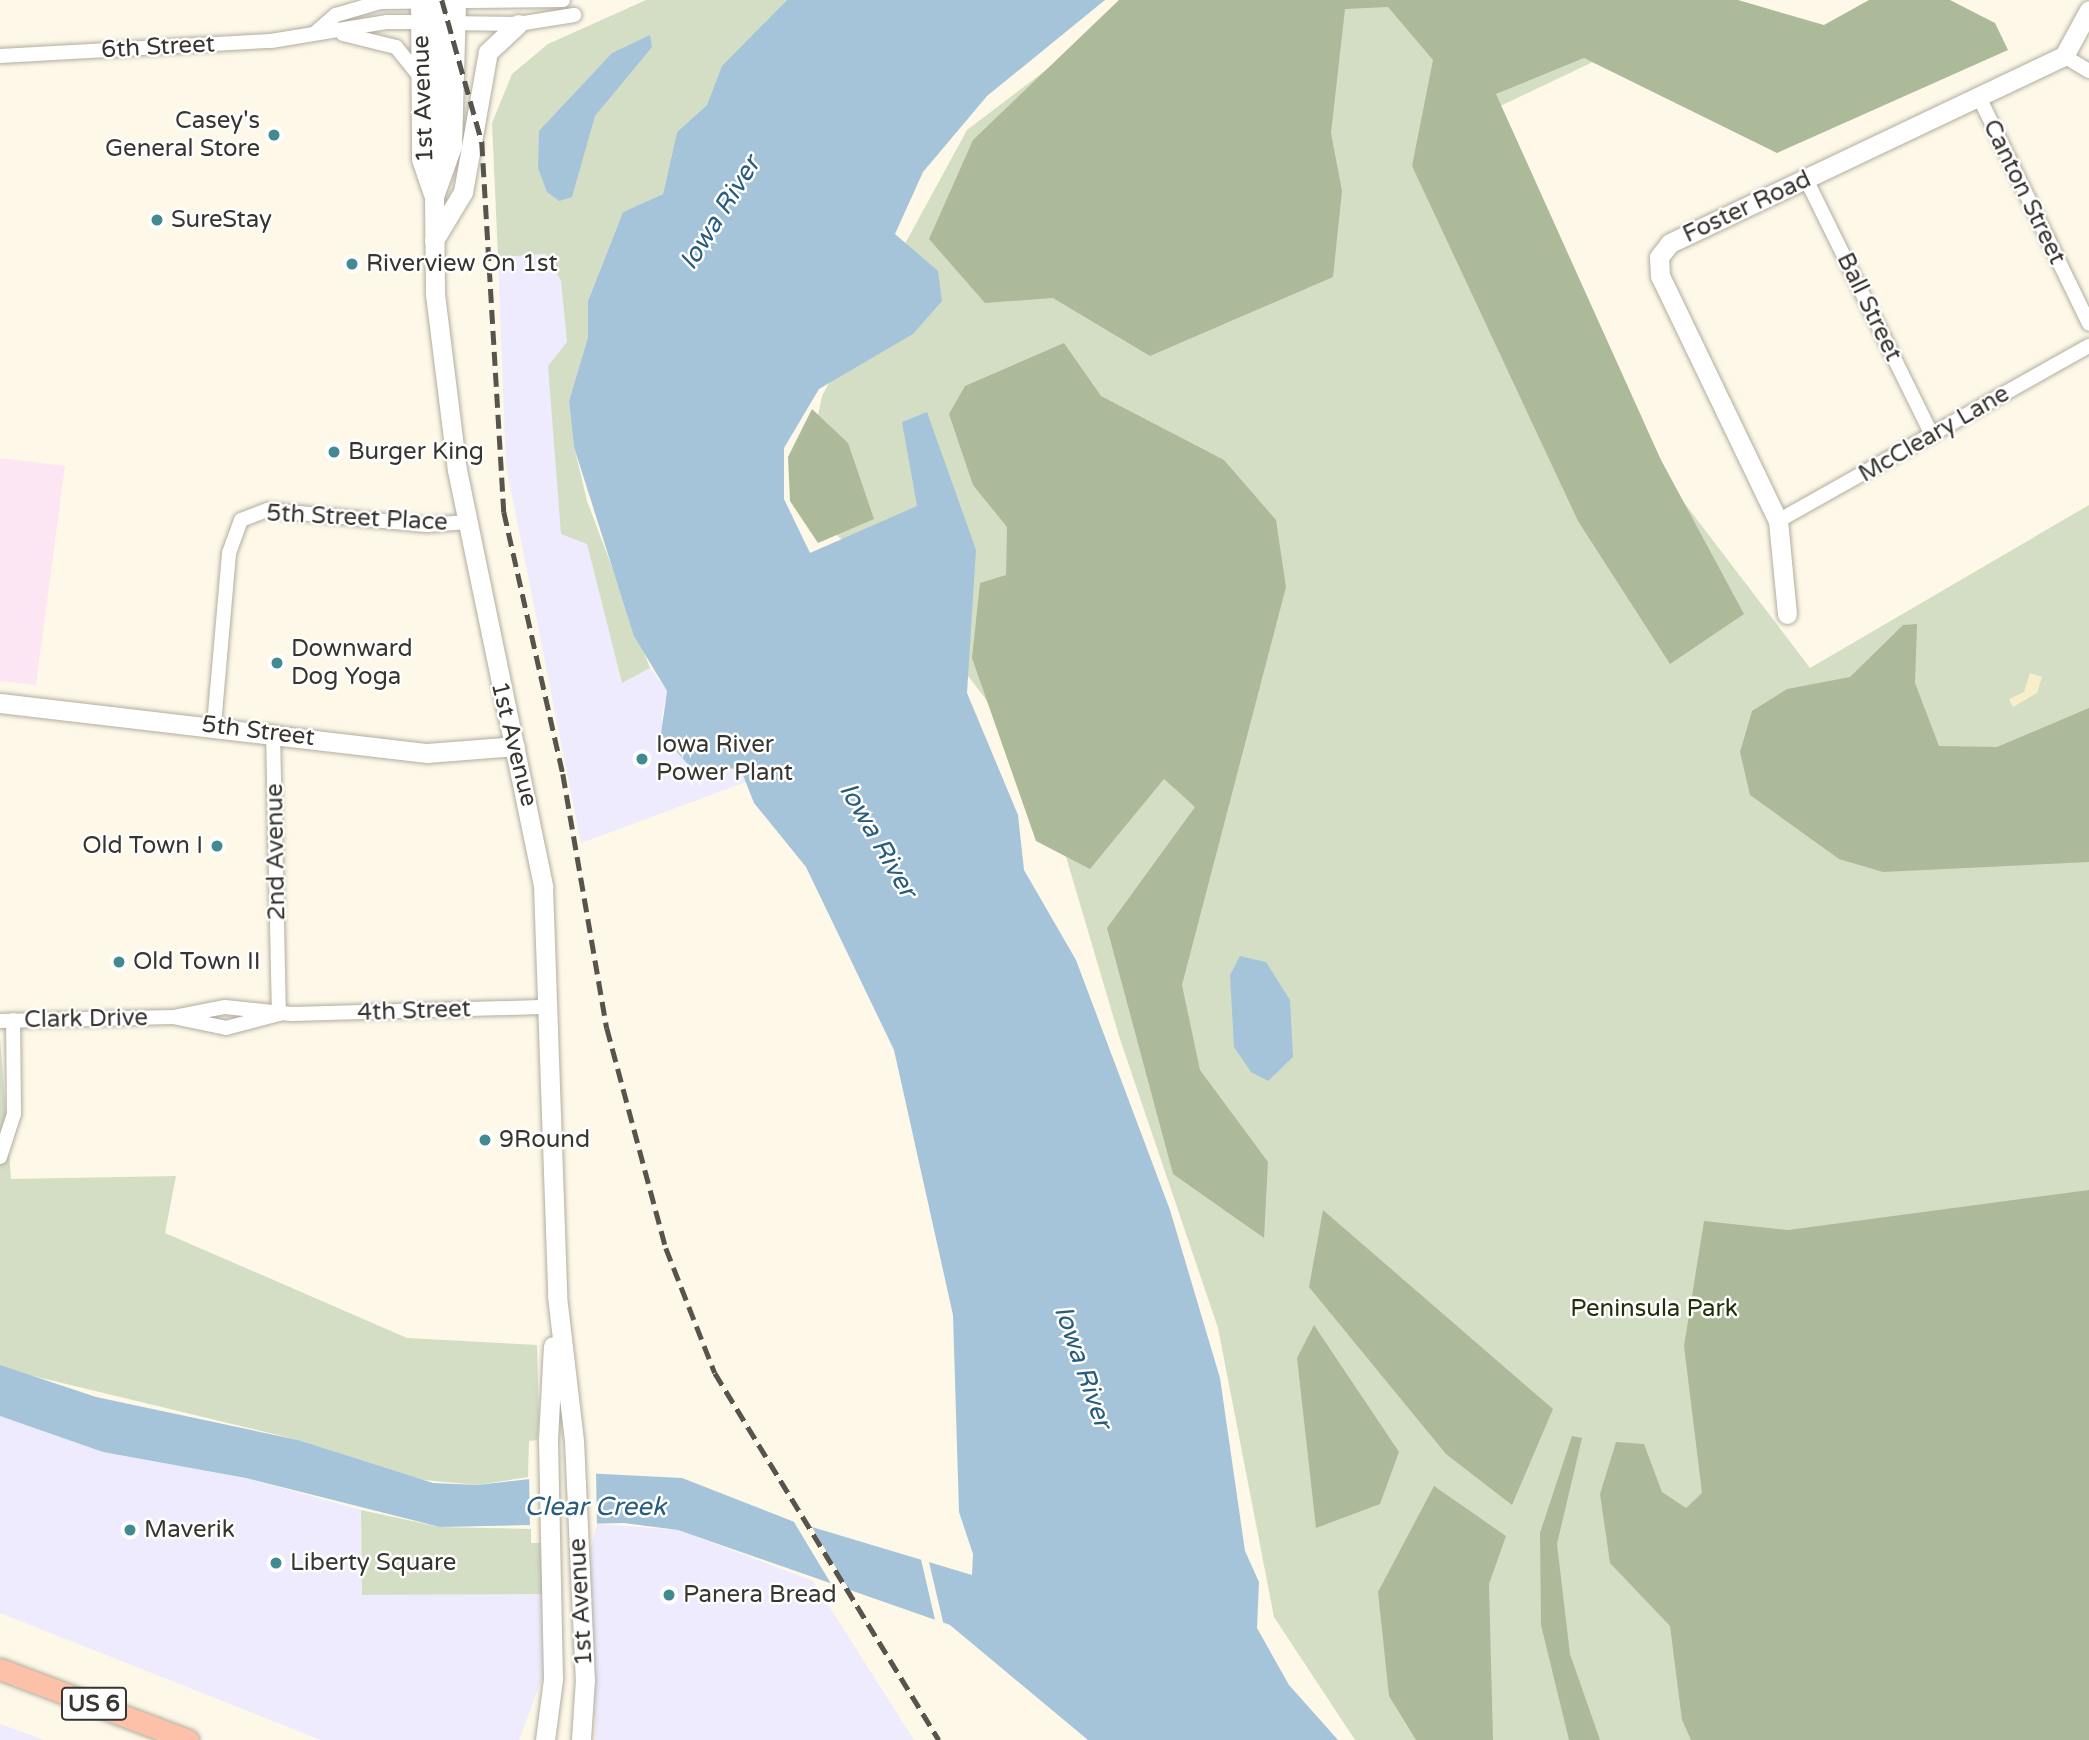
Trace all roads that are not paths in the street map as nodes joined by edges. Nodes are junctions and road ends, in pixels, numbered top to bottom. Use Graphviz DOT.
graph roads {
  1 [pos="420,0"];
  2 [pos="563,0"];
  3 [pos="448,1"];
  4 [pos="2089,10"];
  5 [pos="575,15"];
  6 [pos="428,23"];
  7 [pos="457,24"];
  8 [pos="518,24"];
  9 [pos="315,33"];
  10 [pos="338,34"];
  11 [pos="0,56"];
  12 [pos="2064,56"];
  13 [pos="2089,71"];
  14 [pos="421,79"];
  15 [pos="1979,97"];
  16 [pos="1806,178"];
  17 [pos="438,188"];
  18 [pos="434,240"];
  19 [pos="2089,324"];
  20 [pos="2089,346"];
  21 [pos="1932,435"];
  22 [pos="465,522"];
  23 [pos="1778,522"];
  24 [pos="1787,614"];
  25 [pos="0,703"];
  26 [pos="214,725"];
  27 [pos="273,732"];
  28 [pos="515,747"];
  29 [pos="548,1007"];
  30 [pos="279,1014"];
  31 [pos="173,1017"];
  32 [pos="6,1021"];
  33 [pos="0,1157"];
  34 [pos="557,1296"];
  35 [pos="0,1669"];
  36 [pos="188,1740"];
  37 [pos="545,1740"];
  38 [pos="581,1740"];
  1 -- 3 [label="street"];
  1 -- 6 [label="main road"];
  1 -- 9 [label="street"];
  2 -- 3 [label="street"];
  3 -- 7 [label="main road"];
  4 -- 12 [label="main road"];
  5 -- 8 [label="street, 6th Street"];
  6 -- 7 [label="street, 6th Street"];
  6 -- 10 [label="street, 6th Street"];
  6 -- 14 [label="main road, 1st Avenue"];
  6 -- 17 [label="main road"];
  7 -- 8 [label="street, 6th Street"];
  7 -- 17 [label="main road, 1st Avenue"];
  8 -- 18 [label="main road"];
  9 -- 10 [label="street, 6th Street"];
  9 -- 11 [label="street, 6th Street"];
  10 -- 14 [label="street"];
  12 -- 13 [label="street"];
  12 -- 15 [label="main road, Foster Road"];
  14 -- 17 [label="main road, 1st Avenue"];
  15 -- 16 [label="main road, Foster Road"];
  15 -- 19 [label="street, Canton Street"];
  16 -- 21 [label="street, Ball Street"];
  16 -- 23 [label="main road, Foster Road"];
  17 -- 18 [label="main road, 1st Avenue"];
  18 -- 22 [label="main road, 1st Avenue"];
  20 -- 21 [label="street, McCleary Lane"];
  21 -- 23 [label="street, McCleary Lane"];
  22 -- 26 [label="street, 5th Street Place"];
  22 -- 28 [label="main road, 1st Avenue"];
  23 -- 24 [label="main road, Foster Road"];
  25 -- 26 [label="main road, 5th Street"];
  26 -- 27 [label="main road, 5th Street"];
  27 -- 28 [label="main road, 5th Street"];
  27 -- 30 [label="street, 2nd Avenue"];
  28 -- 29 [label="main road, 1st Avenue"];
  29 -- 30 [label="street, 4th Street"];
  29 -- 34 [label="main road, 1st Avenue"];
  30 -- 31 [label="street, Clark Drive"];
  30 -- 31 [label="street, Clark Drive"];
  31 -- 32 [label="street, Clark Drive"];
  32 -- 33 [label="street"];
  34 -- 37 [label="main road, 1st Avenue"];
  34 -- 38 [label="main road, 1st Avenue"];
  35 -- 36 [label="main road, US 6"];
}
